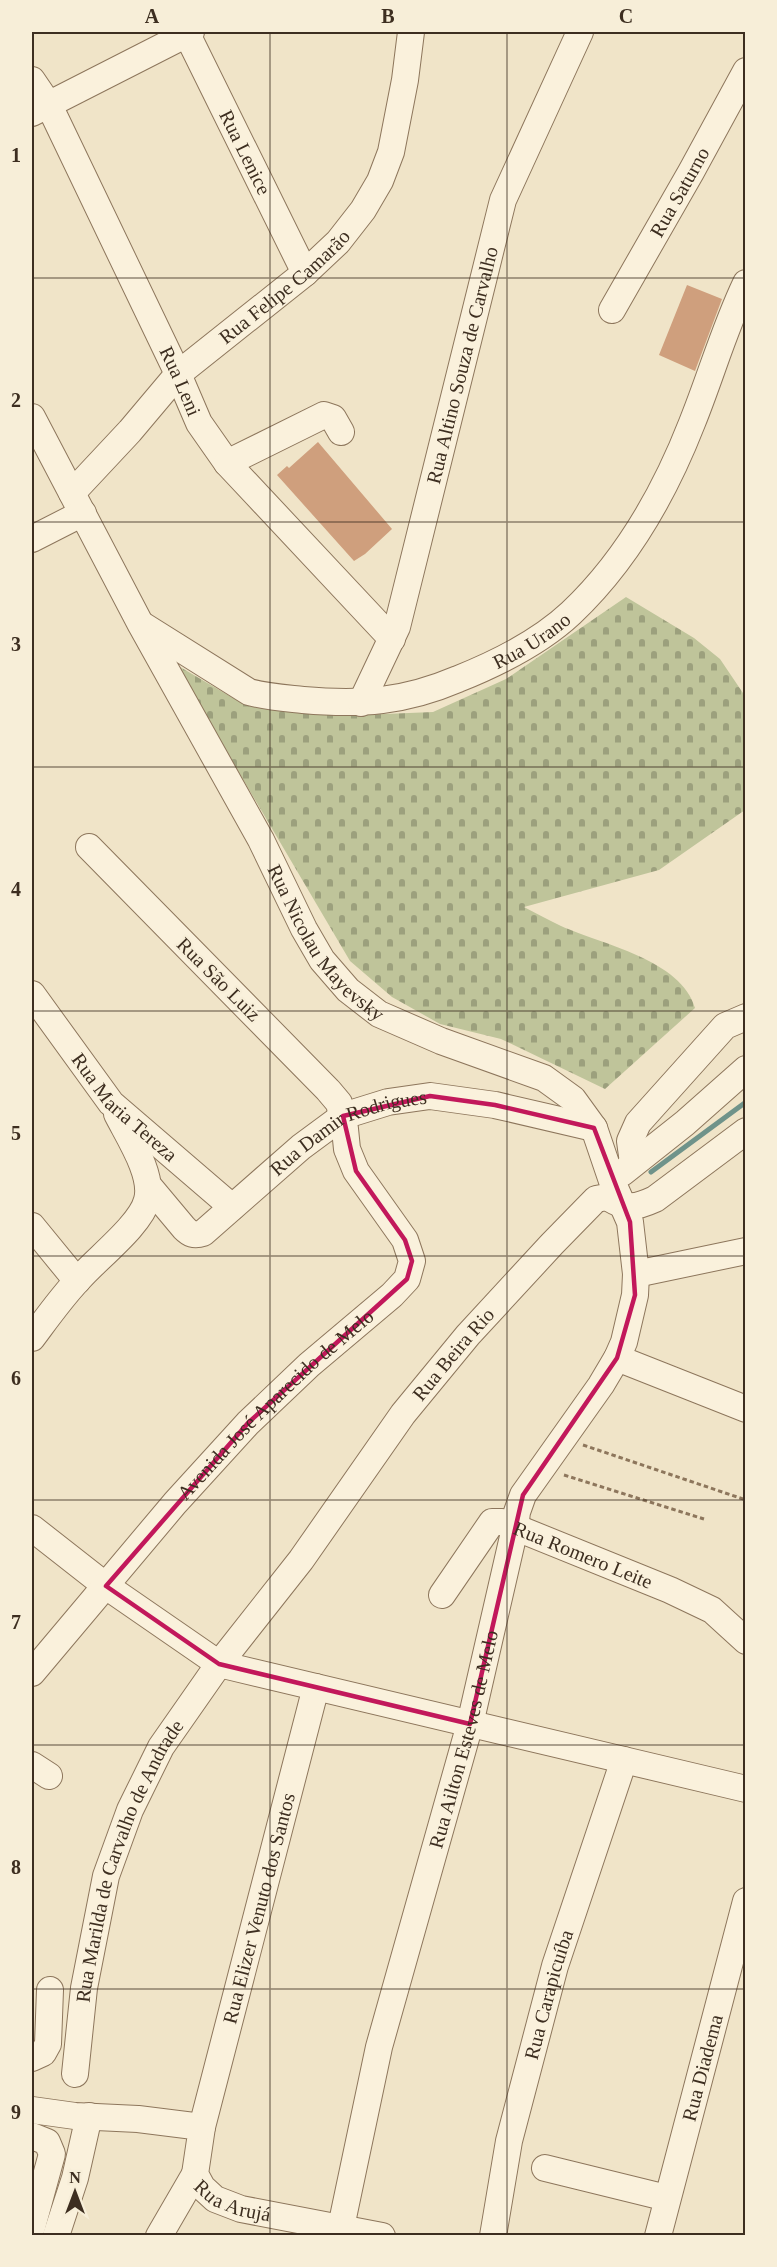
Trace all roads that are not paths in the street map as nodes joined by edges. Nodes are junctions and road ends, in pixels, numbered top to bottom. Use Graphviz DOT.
graph roads {
  1 [pos="188,32"];
  2 [pos="411,32"];
  3 [pos="580,32"];
  4 [pos="746,71"];
  5 [pos="32,80"];
  6 [pos="40,109"];
  7 [pos="305,273"];
  8 [pos="746,283"];
  9 [pos="612,310"];
  10 [pos="178,374"];
  11 [pos="32,417"];
  12 [pos="341,432"];
  13 [pos="227,464"];
  14 [pos="78,503"];
  15 [pos="32,539"];
  16 [pos="141,625"];
  17 [pos="392,639"];
  18 [pos="361,703"];
  19 [pos="89,847"];
  20 [pos="32,994"];
  21 [pos="746,1017"];
  22 [pos="746,1069"];
  23 [pos="111,1103"];
  24 [pos="343,1116"];
  25 [pos="594,1128"];
  26 [pos="746,1131"];
  27 [pos="633,1163"];
  28 [pos="612,1181"];
  29 [pos="148,1185"];
  30 [pos="232,1207"];
  31 [pos="624,1207"];
  32 [pos="32,1226"];
  33 [pos="746,1251"];
  34 [pos="636,1274"];
  35 [pos="77,1281"];
  36 [pos="32,1338"];
  37 [pos="617,1358"];
  38 [pos="746,1409"];
  39 [pos="515,1527"];
  40 [pos="32,1528"];
  41 [pos="106,1586"];
  42 [pos="442,1595"];
  43 [pos="746,1641"];
  44 [pos="219,1664"];
  45 [pos="32,1673"];
  46 [pos="316,1687"];
  47 [pos="470,1724"];
  48 [pos="624,1760"];
  49 [pos="746,1789"];
  50 [pos="746,1900"];
  51 [pos="50,1990"];
  52 [pos="32,2058"];
  53 [pos="75,2074"];
  54 [pos="32,2110"];
  55 [pos="82,2116"];
  56 [pos="202,2127"];
  57 [pos="32,2136"];
  58 [pos="545,2168"];
  59 [pos="195,2174"];
  60 [pos="667,2198"];
  61 [pos="32,2227"];
  62 [pos="338,2231"];
  63 [pos="56,2235"];
  64 [pos="159,2235"];
  65 [pos="382,2235"];
  66 [pos="493,2235"];
  67 [pos="658,2235"];
  1 -- 6 [label="street"];
  1 -- 7 [label="street, Rua Lenice"];
  2 -- 7 [label="street, Rua Felipe Camarão"];
  3 -- 17 [label="street, Rua Altino Souza de Carvalho"];
  4 -- 9 [label="street, Rua Saturno"];
  5 -- 6 [label="street, Rua Leni"];
  6 -- 10 [label="street, Rua Leni"];
  7 -- 10 [label="street, Rua Felipe Camarão"];
  8 -- 18 [label="street, Rua Urano"];
  10 -- 13 [label="street, Rua Leni"];
  10 -- 14 [label="street, Rua Felipe Camarão"];
  11 -- 14 [label="street, Rua Nicolau Mayevsky"];
  12 -- 13 [label="street"];
  13 -- 17 [label="street, Rua Leni"];
  14 -- 15 [label="street, Rua Felipe Camarão"];
  14 -- 16 [label="street, Rua Nicolau Mayevsky"];
  16 -- 18 [label="street, Rua Urano"];
  16 -- 25 [label="street, Rua Nicolau Mayevsky"];
  17 -- 18 [label="street, Rua Altino Souza de Carvalho"];
  19 -- 24 [label="street, Rua São Luiz"];
  20 -- 23 [label="street, Rua Maria Tereza"];
  21 -- 27 [label="street"];
  22 -- 27 [label="street"];
  23 -- 29 [label="street"];
  23 -- 30 [label="street, Rua Maria Tereza"];
  24 -- 25 [label="street, Rua Damir Rodrigues"];
  24 -- 30 [label="street, Rua Damir Rodrigues"];
  24 -- 41 [label="street, Avenida José Aparecido de Melo"];
  25 -- 28 [label="street, Rua Nicolau Mayevsky"];
  26 -- 31 [label="street"];
  27 -- 28 [label="street"];
  28 -- 31 [label="street, Rua Nicolau Mayevsky"];
  29 -- 30 [label="street, Rua Damir Rodrigues"];
  29 -- 35 [label="street"];
  31 -- 34 [label="street, Rua Nicolau Mayevsky"];
  31 -- 44 [label="street, Rua Beira Rio"];
  32 -- 35 [label="street"];
  33 -- 34 [label="street"];
  34 -- 37 [label="street, Rua Ailton Esteves de Melo"];
  35 -- 36 [label="street"];
  37 -- 38 [label="street"];
  37 -- 39 [label="street, Rua Ailton Esteves de Melo"];
  39 -- 42 [label="street, Rua Romero Leite"];
  39 -- 43 [label="street, Rua Romero Leite"];
  39 -- 47 [label="street, Rua Ailton Esteves de Melo"];
  40 -- 41 [label="street"];
  41 -- 44 [label="street"];
  41 -- 45 [label="street, Avenida José Aparecido de Melo"];
  44 -- 46 [label="street"];
  44 -- 53 [label="street, Rua Marilda de Carvalho de Andrade"];
  46 -- 47 [label="street"];
  46 -- 56 [label="street, Rua Elizer Venuto dos Santos"];
  47 -- 48 [label="street"];
  47 -- 62 [label="street, Rua Ailton Esteves de Melo"];
  48 -- 49 [label="street"];
  48 -- 66 [label="street, Rua Carapicuíba"];
  50 -- 60 [label="street, Rua Diadema"];
  51 -- 52 [label="street"];
  54 -- 55 [label="street"];
  55 -- 56 [label="street"];
  55 -- 63 [label="street"];
  56 -- 59 [label="street, Rua Arujá"];
  57 -- 61 [label="street"];
  58 -- 60 [label="street"];
  59 -- 62 [label="street, Rua Arujá"];
  59 -- 64 [label="street"];
  60 -- 67 [label="street, Rua Diadema"];
  62 -- 65 [label="street, Rua Arujá"];
}
